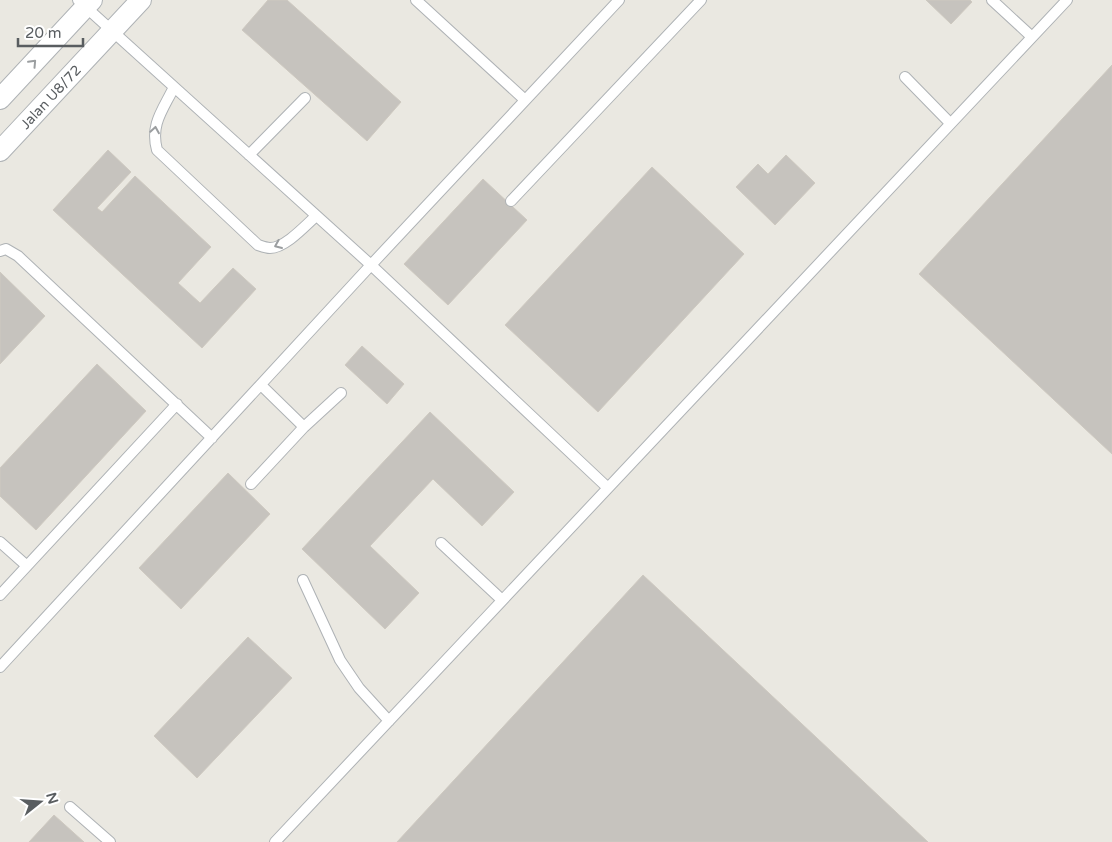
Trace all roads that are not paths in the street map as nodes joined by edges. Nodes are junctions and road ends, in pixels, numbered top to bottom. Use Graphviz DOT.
graph roads {
  1 [pos="141,0"];
  2 [pos="416,0"];
  3 [pos="619,0"];
  4 [pos="701,0"];
  5 [pos="992,0"];
  6 [pos="1067,0"];
  7 [pos="85,2"];
  8 [pos="112,31"];
  9 [pos="1032,37"];
  10 [pos="905,77"];
  11 [pos="174,87"];
  12 [pos="305,98"];
  13 [pos="0,99"];
  14 [pos="525,100"];
  15 [pos="950,123"];
  16 [pos="0,151"];
  17 [pos="249,155"];
  18 [pos="511,201"];
  19 [pos="316,216"];
  20 [pos="0,251"];
  21 [pos="371,265"];
  22 [pos="261,385"];
  23 [pos="341,392"];
  24 [pos="177,404"];
  25 [pos="304,427"];
  26 [pos="212,438"];
  27 [pos="251,484"];
  28 [pos="608,488"];
  29 [pos="0,542"];
  30 [pos="441,543"];
  31 [pos="27,566"];
  32 [pos="303,580"];
  33 [pos="0,595"];
  34 [pos="502,600"];
  35 [pos="0,667"];
  36 [pos="389,721"];
  37 [pos="70,807"];
  38 [pos="110,842"];
  39 [pos="275,842"];
  1 -- 8 [label="street, Jalan U8/72"];
  2 -- 14 [label="lane"];
  3 -- 14 [label="lane"];
  4 -- 18 [label="lane"];
  5 -- 9 [label="lane"];
  6 -- 9 [label="lane"];
  7 -- 8 [label="lane"];
  13 -- 7 [label="street, one-way"];
  8 -- 11 [label="lane"];
  8 -- 16 [label="street, Jalan U8/72"];
  9 -- 15 [label="lane"];
  10 -- 15 [label="lane"];
  11 -- 17 [label="lane"];
  19 -- 11 [label="lane, one-way"];
  12 -- 17 [label="lane"];
  14 -- 21 [label="lane"];
  15 -- 28 [label="lane"];
  17 -- 19 [label="lane"];
  19 -- 21 [label="lane"];
  20 -- 24 [label="lane"];
  21 -- 22 [label="lane"];
  21 -- 28 [label="lane"];
  22 -- 25 [label="lane"];
  22 -- 26 [label="lane"];
  23 -- 25 [label="lane"];
  24 -- 26 [label="lane"];
  24 -- 31 [label="lane"];
  25 -- 27 [label="lane"];
  26 -- 35 [label="lane"];
  28 -- 34 [label="lane"];
  29 -- 31 [label="lane"];
  30 -- 34 [label="lane"];
  31 -- 33 [label="lane"];
  32 -- 36 [label="lane"];
  34 -- 36 [label="lane"];
  36 -- 39 [label="lane"];
  37 -- 38 [label="lane"];
}
